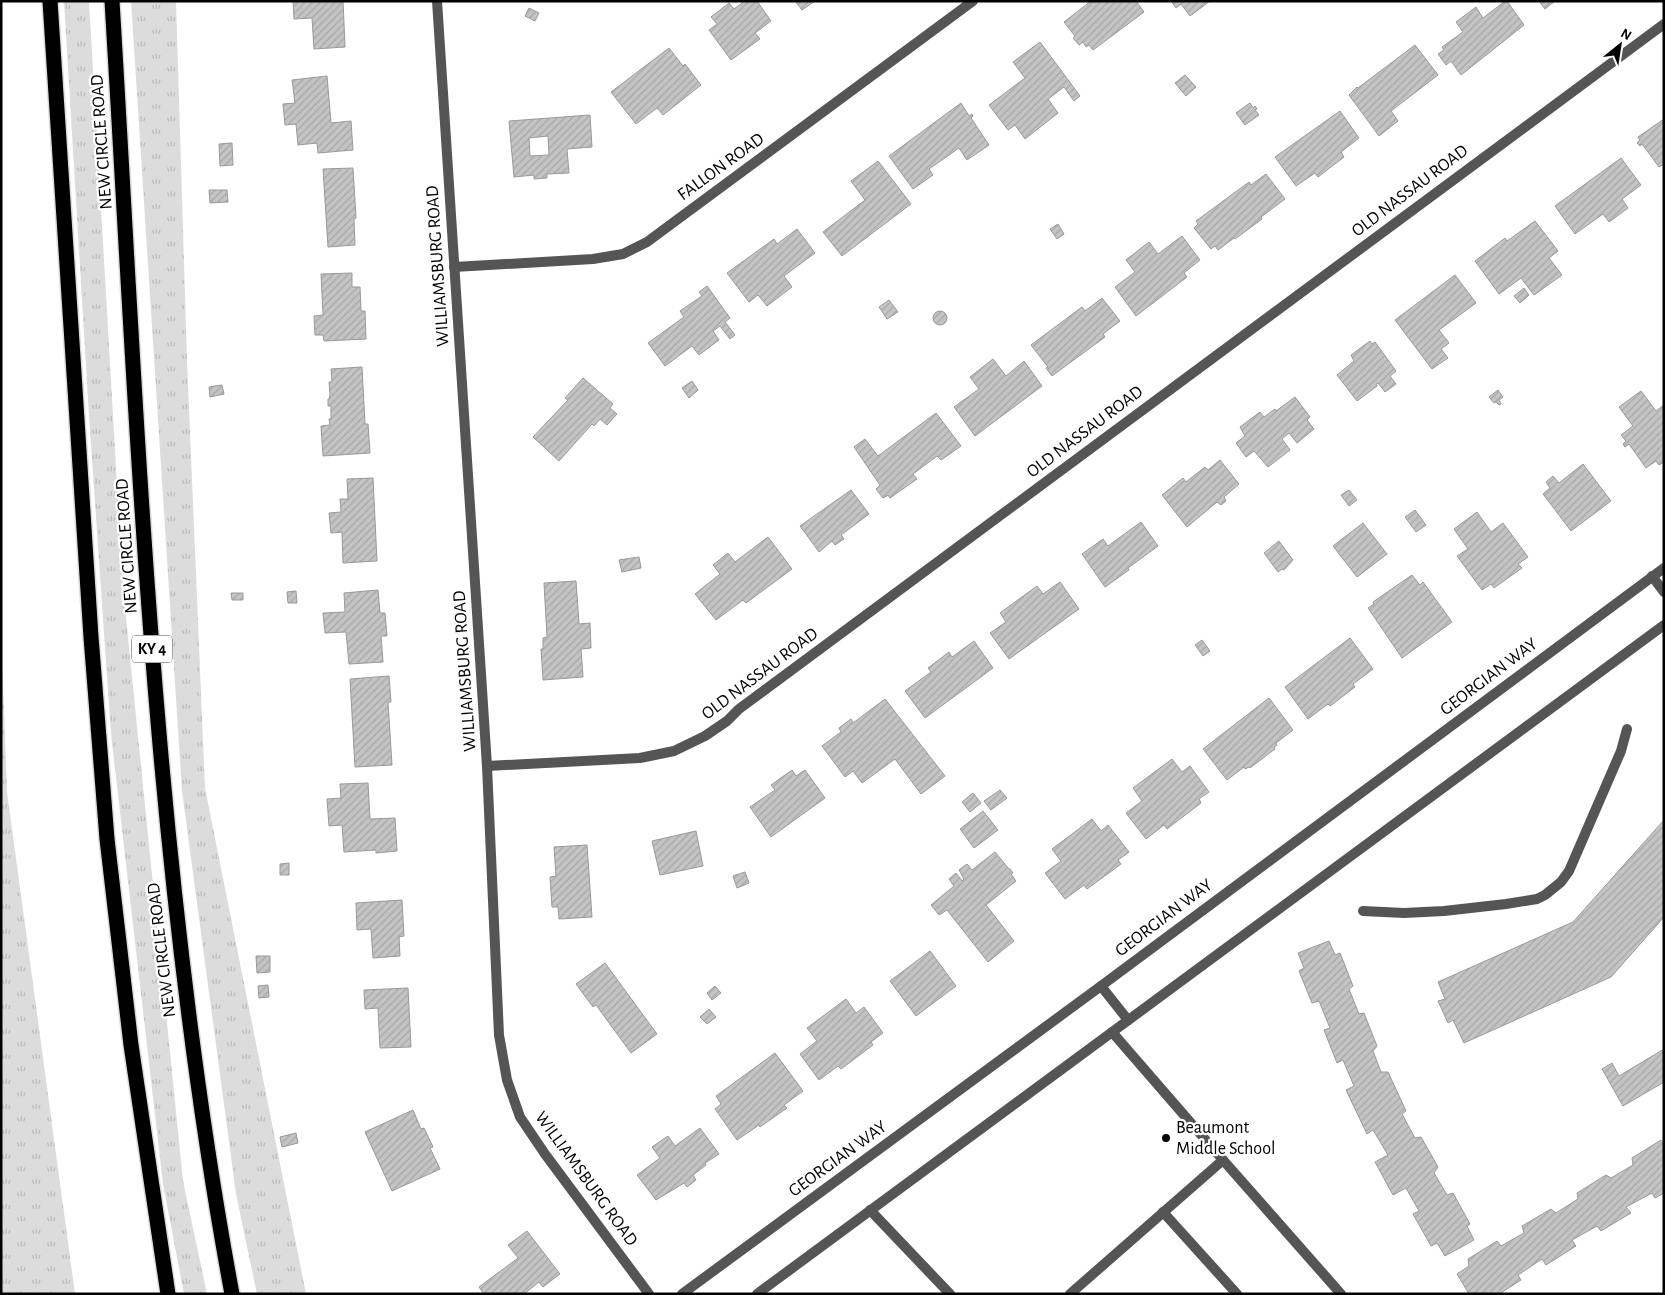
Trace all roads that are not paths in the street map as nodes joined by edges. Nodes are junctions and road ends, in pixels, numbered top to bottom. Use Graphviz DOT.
graph roads {
  1 [pos="50,1"];
  2 [pos="112,1"];
  3 [pos="437,1"];
  4 [pos="972,1"];
  5 [pos="1664,24"];
  6 [pos="454,267"];
  7 [pos="1664,568"];
  8 [pos="1652,576"];
  9 [pos="1664,592"];
  10 [pos="1664,625"];
  11 [pos="1627,729"];
  12 [pos="488,766"];
  13 [pos="1363,911"];
  14 [pos="1101,986"];
  15 [pos="1128,1020"];
  16 [pos="1112,1032"];
  17 [pos="1222,1160"];
  18 [pos="870,1210"];
  19 [pos="1163,1212"];
  20 [pos="168,1294"];
  21 [pos="232,1294"];
  22 [pos="649,1294"];
  23 [pos="682,1294"];
  24 [pos="758,1294"];
  25 [pos="950,1294"];
  26 [pos="1070,1294"];
  27 [pos="1236,1294"];
  28 [pos="1341,1294"];
  1 -- 20 [label="highway"];
  2 -- 21 [label="highway, NEW CIRCLE ROAD / KY 4"];
  3 -- 6 [label="street, WILLIAMSBURG ROAD"];
  4 -- 6 [label="street, FALLON ROAD"];
  5 -- 12 [label="street, OLD NASSAU ROAD"];
  6 -- 12 [label="street, WILLIAMSBURG ROAD"];
  7 -- 8 [label="street, GEORGIAN WAY"];
  8 -- 9 [label="street"];
  8 -- 14 [label="street, GEORGIAN WAY"];
  10 -- 15 [label="street"];
  11 -- 13 [label="street"];
  12 -- 22 [label="street, WILLIAMSBURG ROAD"];
  14 -- 15 [label="street"];
  14 -- 23 [label="street, GEORGIAN WAY"];
  15 -- 16 [label="street"];
  16 -- 17 [label="street"];
  16 -- 18 [label="street"];
  17 -- 19 [label="street"];
  17 -- 28 [label="street"];
  18 -- 24 [label="street"];
  18 -- 25 [label="street"];
  19 -- 26 [label="street"];
  19 -- 27 [label="street"];
}
